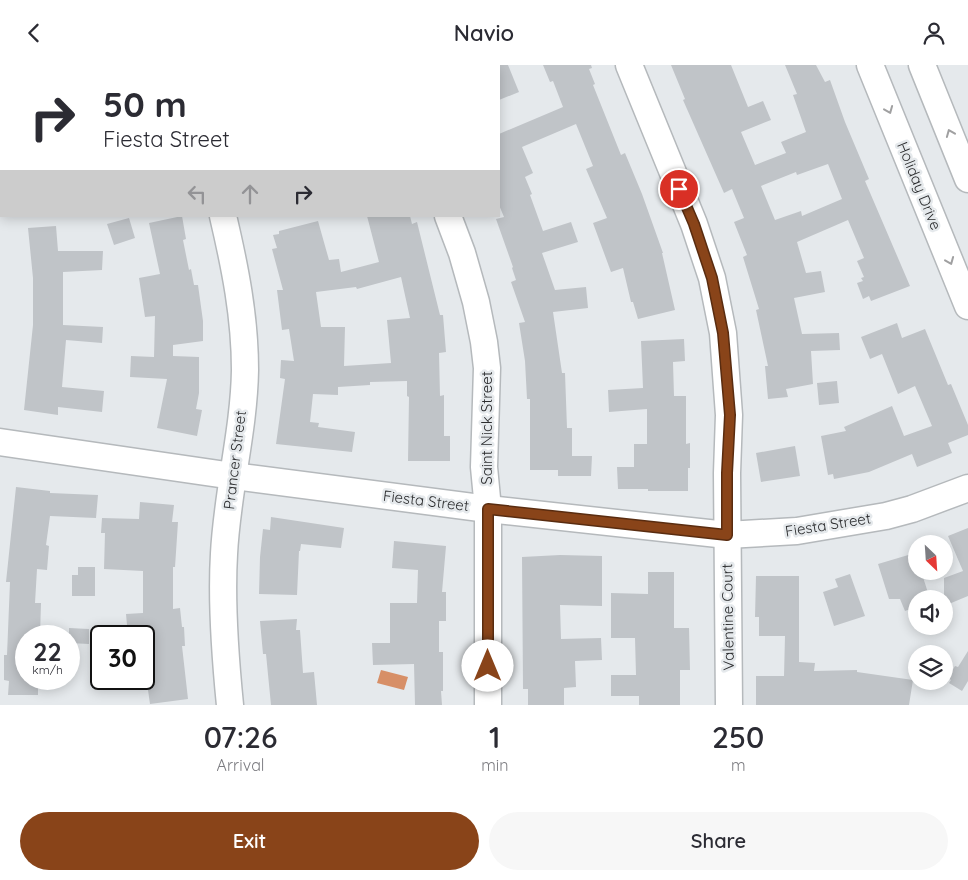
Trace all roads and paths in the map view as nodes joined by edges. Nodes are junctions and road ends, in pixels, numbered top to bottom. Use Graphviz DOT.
graph roads {
  1 [pos="629,65"];
  2 [pos="870,65"];
  3 [pos="922,65"];
  4 [pos="968,179"];
  5 [pos="223,217"];
  6 [pos="448,217"];
  7 [pos="968,307"];
  8 [pos="0,442"];
  9 [pos="232,476"];
  10 [pos="968,488"];
  11 [pos="488,509"];
  12 [pos="727,535"];
  13 [pos="230,705"];
  14 [pos="488,705"];
  15 [pos="729,705"];
  1 -- 12 [label="street, Valentine Court"];
  2 -- 7 [label="street, Holiday Drive, one-way"];
  4 -- 3 [label="street, one-way"];
  5 -- 9 [label="street, Prancer Street"];
  6 -- 11 [label="street, Saint Nick Street"];
  8 -- 9 [label="street, Fiesta Street"];
  9 -- 11 [label="street, Fiesta Street"];
  9 -- 13 [label="street, Prancer Street"];
  10 -- 12 [label="street, Fiesta Street"];
  11 -- 12 [label="street, Fiesta Street"];
  11 -- 14 [label="street, Saint Nick Street"];
  12 -- 15 [label="street, Valentine Court"];
}
